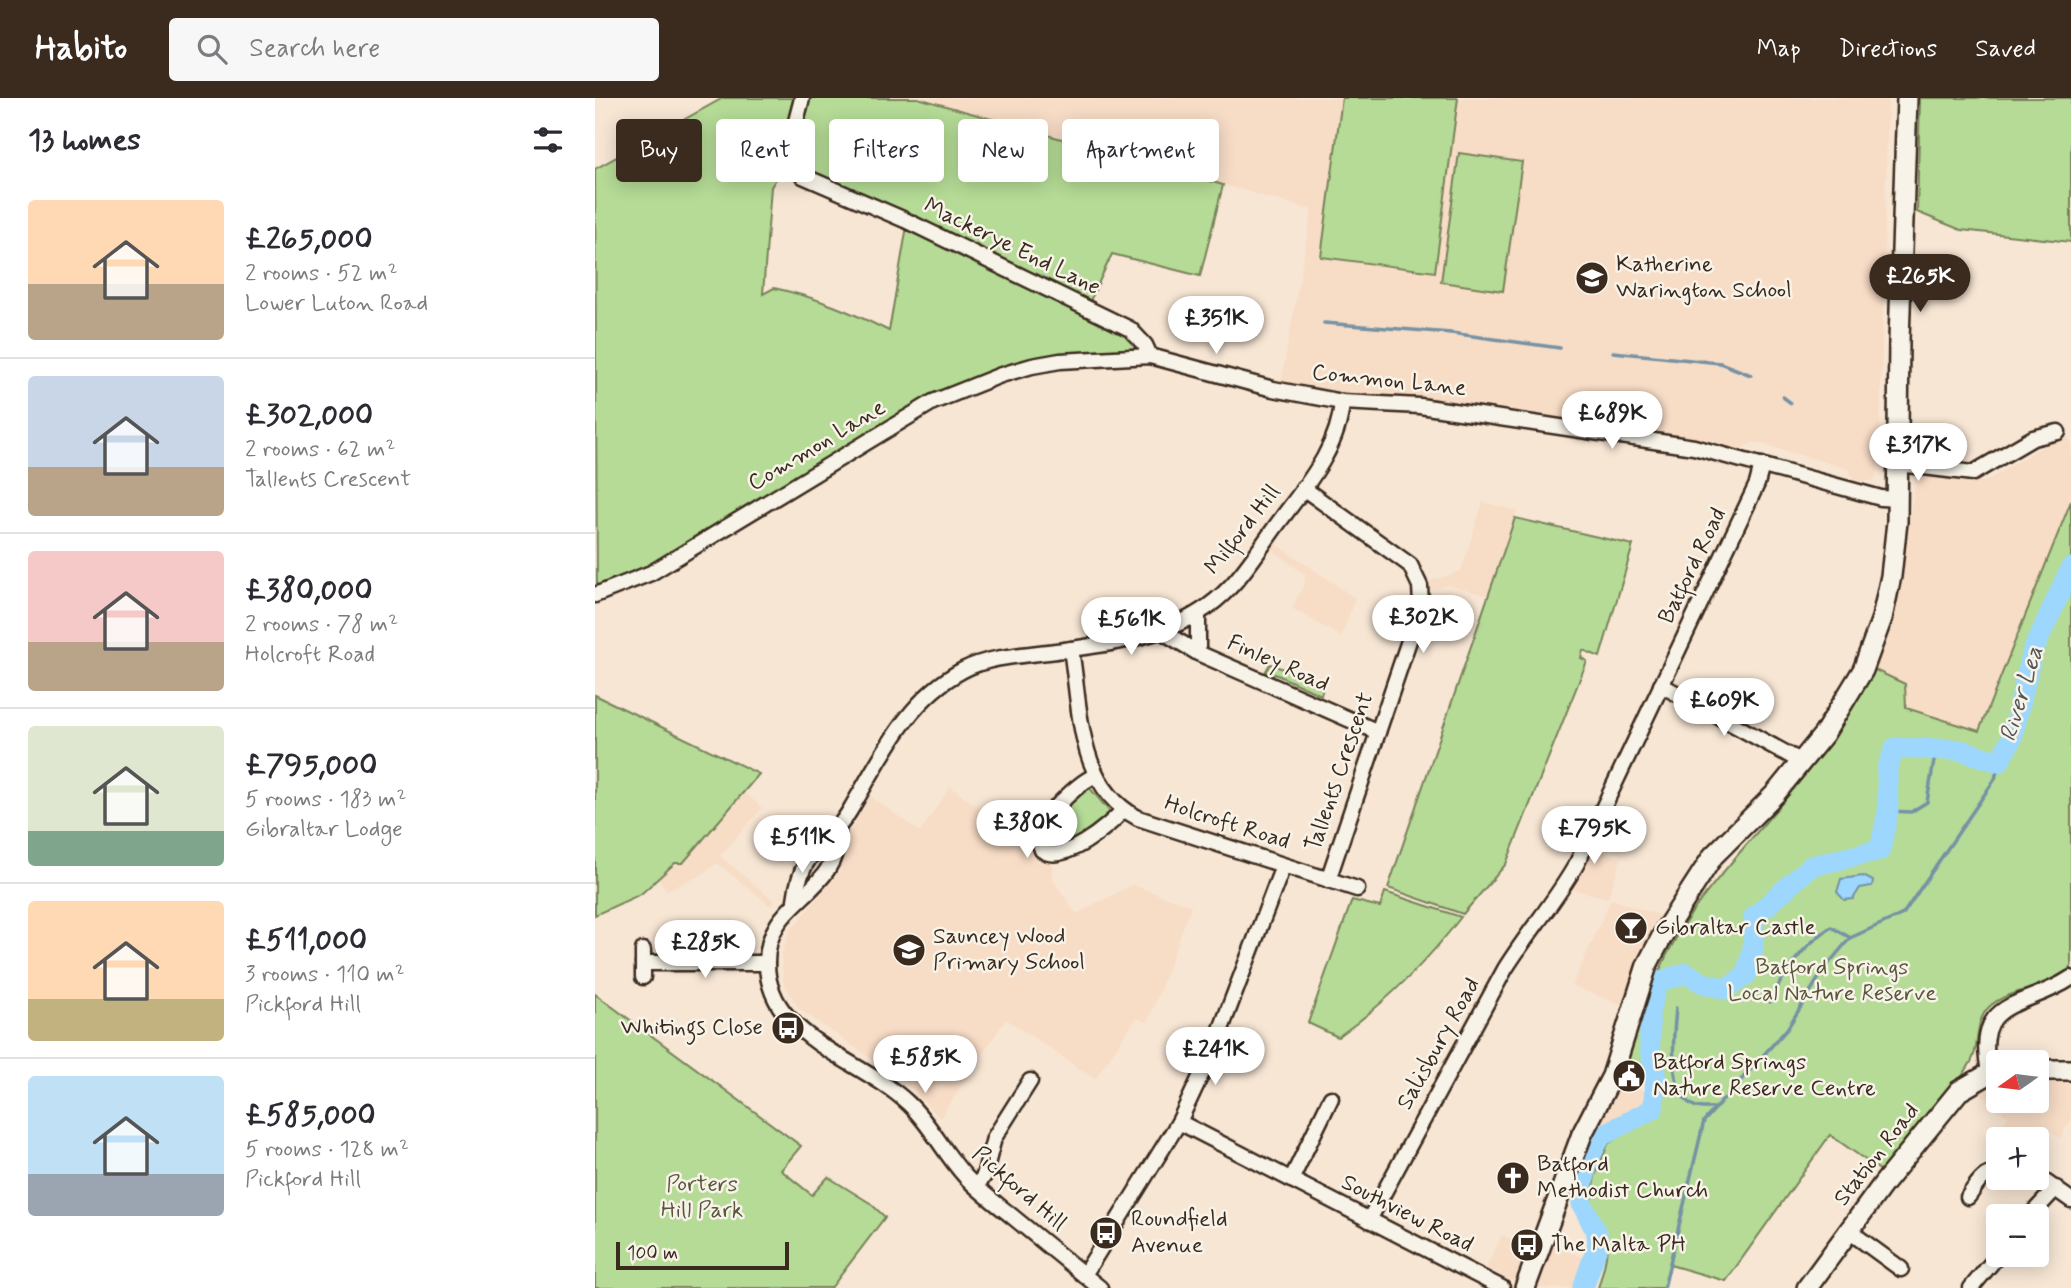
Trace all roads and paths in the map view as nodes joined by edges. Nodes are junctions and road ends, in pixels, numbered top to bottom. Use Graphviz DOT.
graph roads {
  1 [pos="802,98"];
  2 [pos="1907,98"];
  3 [pos="1150,356"];
  4 [pos="1342,402"];
  5 [pos="2058,432"];
  6 [pos="1899,464"];
  7 [pos="1762,465"];
  8 [pos="1304,488"];
  9 [pos="1897,499"];
  10 [pos="595,595"];
  11 [pos="1198,613"];
  12 [pos="1163,632"];
  13 [pos="1071,649"];
  14 [pos="1198,653"];
  15 [pos="1661,685"];
  16 [pos="1378,732"];
  17 [pos="1802,762"];
  18 [pos="1094,776"];
  19 [pos="1123,810"];
  20 [pos="1596,819"];
  21 [pos="838,830"];
  22 [pos="807,859"];
  23 [pos="1283,866"];
  24 [pos="828,872"];
  25 [pos="1328,880"];
  26 [pos="1357,889"];
  27 [pos="795,900"];
  28 [pos="643,963"];
  29 [pos="767,963"];
  30 [pos="2071,978"];
  31 [pos="1988,1050"];
  32 [pos="2049,1070"];
  33 [pos="2071,1070"];
  34 [pos="1986,1075"];
  35 [pos="1030,1080"];
  36 [pos="1331,1098"];
  37 [pos="1179,1122"];
  38 [pos="1986,1176"];
  39 [pos="1291,1180"];
  40 [pos="2049,1184"];
  41 [pos="976,1186"];
  42 [pos="2056,1188"];
  43 [pos="1968,1197"];
  44 [pos="2071,1200"];
  45 [pos="2041,1204"];
  46 [pos="1369,1220"];
  47 [pos="1849,1231"];
  48 [pos="1988,1267"];
  49 [pos="1901,1269"];
  50 [pos="1084,1275"];
  51 [pos="1100,1288"];
  52 [pos="1503,1288"];
  53 [pos="1525,1288"];
  54 [pos="1807,1288"];
  55 [pos="1971,1288"];
  1 -- 3 [label="street, Mackerye End Lane"];
  2 -- 6 [label="main road"];
  3 -- 4 [label="street, Common Lane"];
  3 -- 10 [label="street, Common Lane"];
  4 -- 7 [label="street, Common Lane"];
  4 -- 8 [label="street, Milford Hill"];
  5 -- 6 [label="street"];
  6 -- 9 [label="main road"];
  7 -- 9 [label="street, Common Lane"];
  7 -- 15 [label="street, Batford Road"];
  8 -- 11 [label="street, Milford Hill"];
  8 -- 16 [label="street, Tallents Crescent"];
  9 -- 17 [label="main road"];
  11 -- 12 [label="street, Milford Hill"];
  11 -- 14 [label="street, Finley Road"];
  12 -- 13 [label="street, Milford Hill"];
  12 -- 14 [label="street, Finley Road"];
  13 -- 18 [label="street, Holcroft Road"];
  13 -- 21 [label="street, Milford Hill"];
  14 -- 16 [label="street, Finley Road"];
  15 -- 17 [label="street"];
  15 -- 20 [label="street, Batford Road"];
  16 -- 25 [label="street, Tallents Crescent"];
  17 -- 53 [label="main road"];
  18 -- 19 [label="street, Holcroft Road"];
  18 -- 19 [label="street"];
  19 -- 23 [label="street, Holcroft Road"];
  20 -- 46 [label="street, Salisbury Road"];
  21 -- 22 [label="street, Milford Hill"];
  21 -- 24 [label="street, Milford Hill"];
  22 -- 24 [label="street"];
  22 -- 27 [label="street, Pickford Hill"];
  23 -- 25 [label="street, Holcroft Road"];
  23 -- 37 [label="street"];
  24 -- 27 [label="street, Pickford Hill"];
  25 -- 26 [label="street, Holcroft Road"];
  27 -- 29 [label="street, Pickford Hill"];
  28 -- 29 [label="street"];
  29 -- 41 [label="street, Pickford Hill"];
  30 -- 31 [label="street"];
  32 -- 33 [label="main road"];
  34 -- 47 [label="main road, Station Road"];
  35 -- 41 [label="street"];
  36 -- 39 [label="street"];
  37 -- 39 [label="street, Southview Road"];
  37 -- 50 [label="street"];
  38 -- 43 [label="street"];
  39 -- 46 [label="street, Southview Road"];
  40 -- 42 [label="street"];
  41 -- 50 [label="street, Pickford Hill"];
  42 -- 44 [label="street"];
  42 -- 45 [label="street"];
  46 -- 52 [label="street, Southview Road"];
  47 -- 49 [label="street"];
  47 -- 54 [label="main road, Station Road"];
  48 -- 55 [label="street"];
  50 -- 51 [label="street, Pickford Hill"];
}
